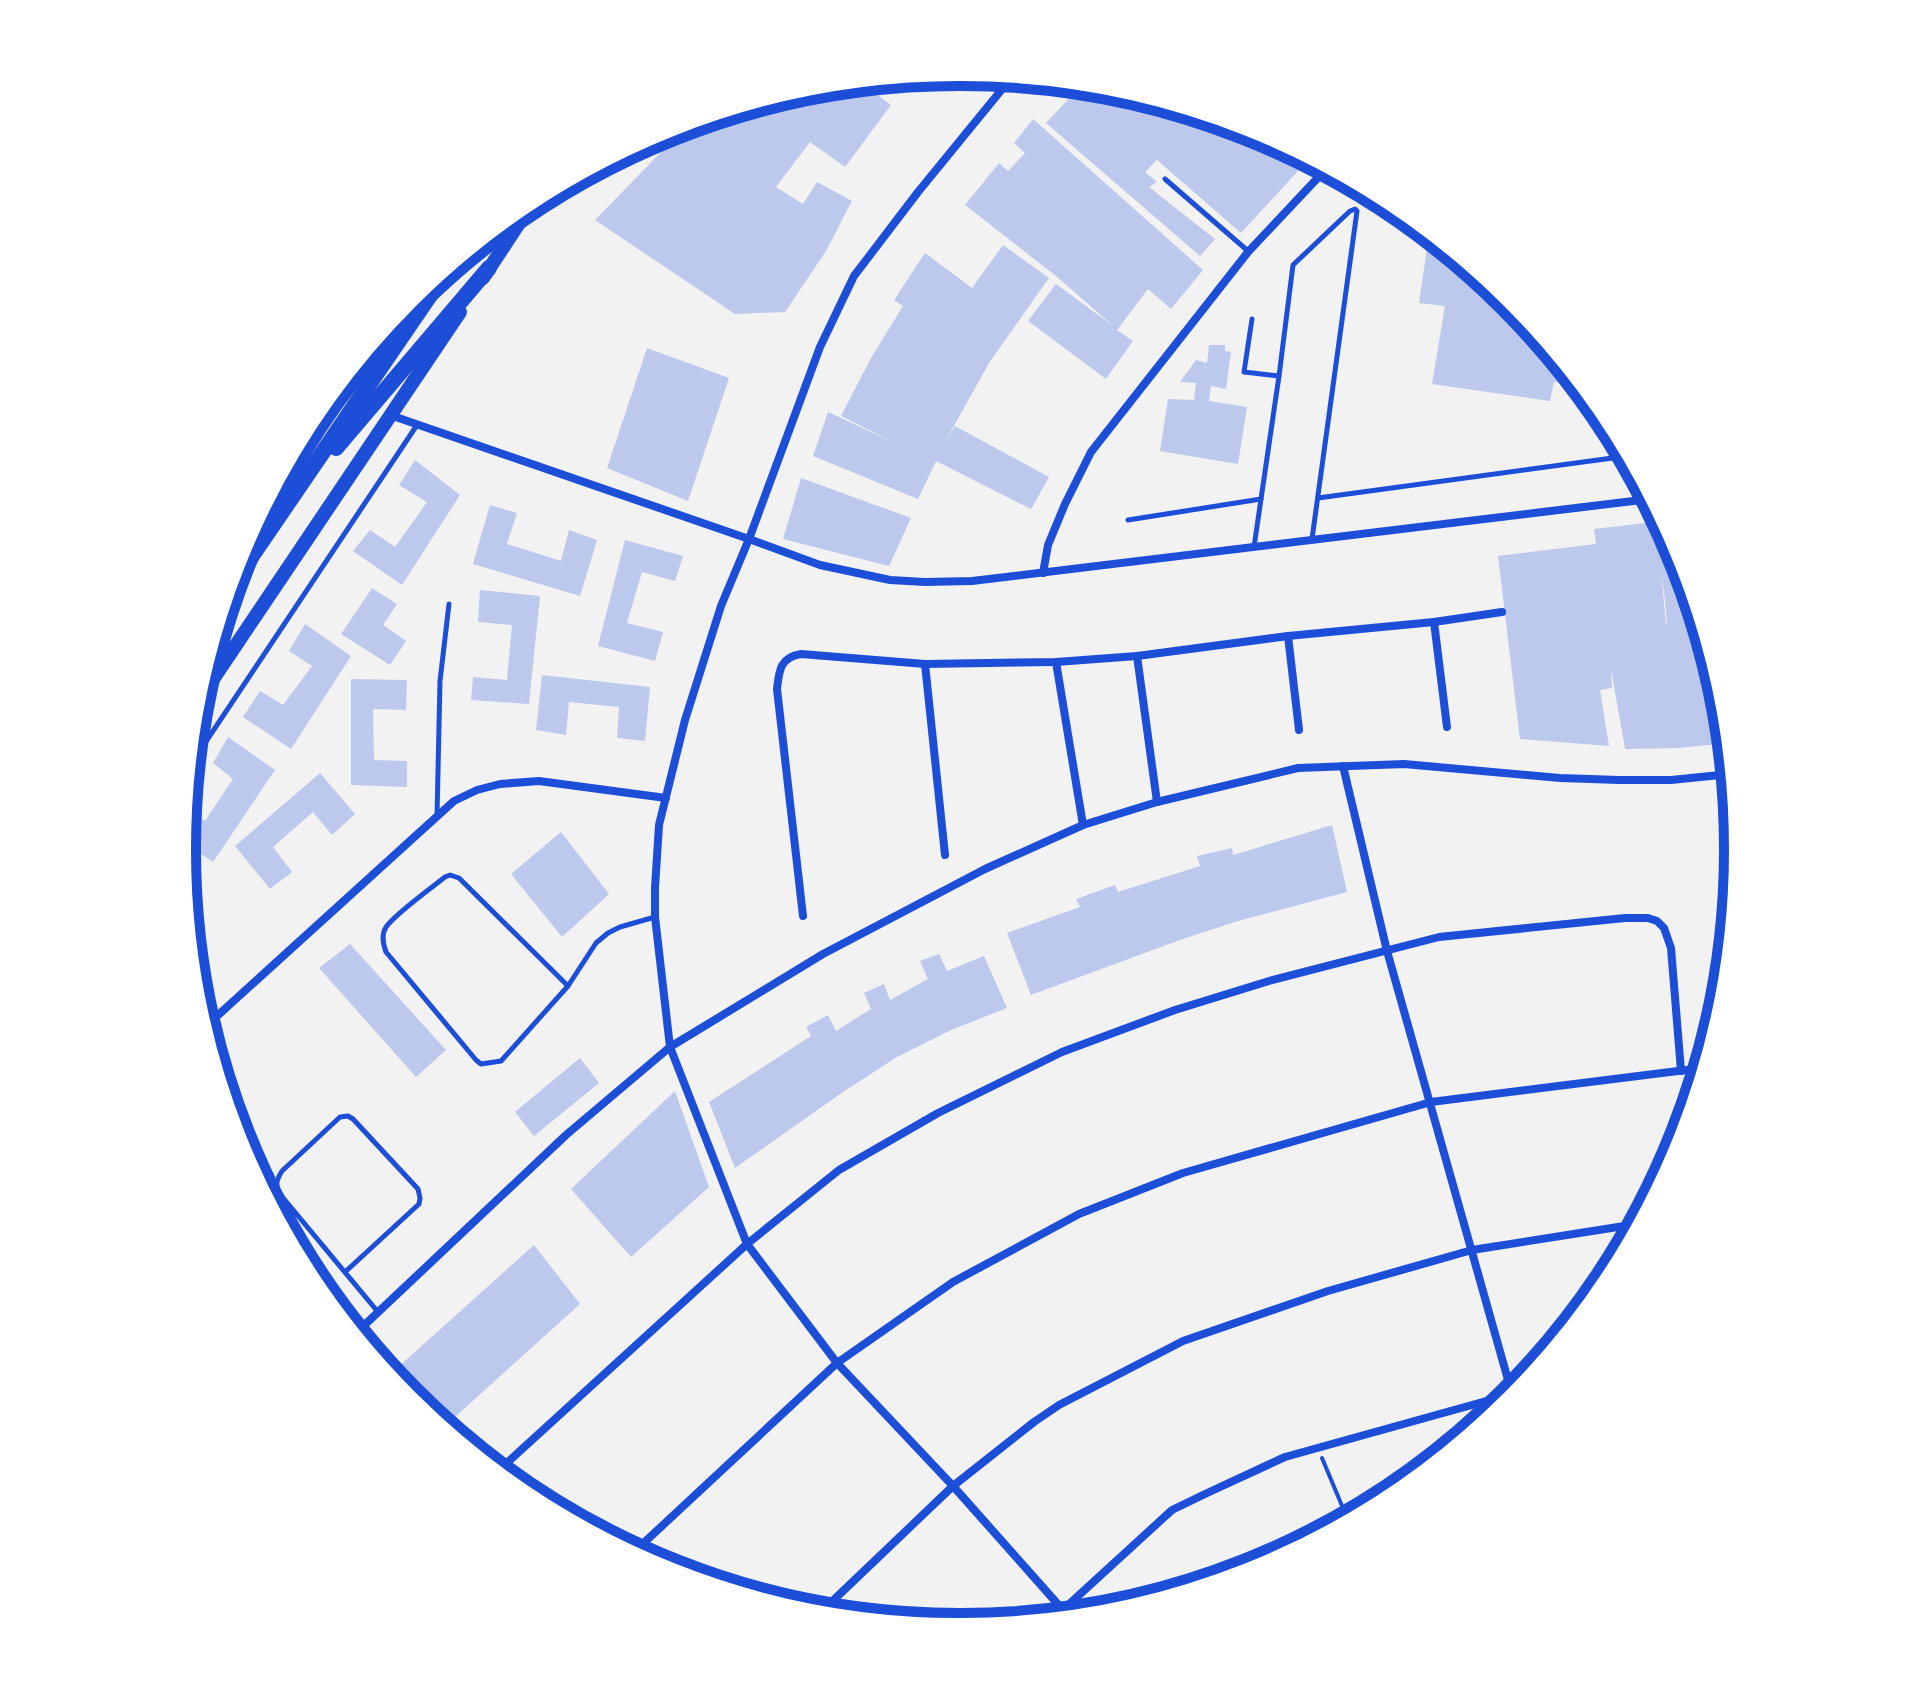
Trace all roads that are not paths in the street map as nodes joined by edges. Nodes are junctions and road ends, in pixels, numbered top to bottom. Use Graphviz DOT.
graph roads {
  1 [pos="1003,88"];
  2 [pos="1319,176"];
  3 [pos="1165,179"];
  4 [pos="514,231"];
  5 [pos="1248,252"];
  6 [pos="489,268"];
  7 [pos="420,310"];
  8 [pos="1252,319"];
  9 [pos="1279,376"];
  10 [pos="390,415"];
  11 [pos="417,424"];
  12 [pos="1615,458"];
  13 [pos="1318,498"];
  14 [pos="1261,499"];
  15 [pos="1639,500"];
  16 [pos="281,513"];
  17 [pos="1128,520"];
  18 [pos="749,539"];
  19 [pos="262,540"];
  20 [pos="1312,540"];
  21 [pos="1254,547"];
  22 [pos="1043,573"];
  23 [pos="449,604"];
  24 [pos="1502,612"];
  25 [pos="1434,622"];
  26 [pos="1288,636"];
  27 [pos="1137,656"];
  28 [pos="1056,662"];
  29 [pos="925,664"];
  30 [pos="218,671"];
  31 [pos="1447,727"];
  32 [pos="1299,730"];
  33 [pos="204,745"];
  34 [pos="1343,766"];
  35 [pos="1720,775"];
  36 [pos="666,798"];
  37 [pos="1157,802"];
  38 [pos="437,817"];
  39 [pos="1083,825"];
  40 [pos="945,855"];
  41 [pos="803,916"];
  42 [pos="655,917"];
  43 [pos="1387,951"];
  44 [pos="568,986"];
  45 [pos="216,1017"];
  46 [pos="670,1047"];
  47 [pos="1690,1070"];
  48 [pos="1681,1071"];
  49 [pos="1431,1102"];
  50 [pos="1624,1226"];
  51 [pos="747,1244"];
  52 [pos="1472,1250"];
  53 [pos="345,1272"];
  54 [pos="378,1312"];
  55 [pos="364,1326"];
  56 [pos="837,1363"];
  57 [pos="1509,1379"];
  58 [pos="1488,1400"];
  59 [pos="507,1463"];
  60 [pos="953,1486"];
  61 [pos="643,1544"];
  62 [pos="832,1601"];
  63 [pos="1069,1605"];
  64 [pos="1059,1606"];
  1 -- 18 [label="street"];
  2 -- 5 [label="street"];
  3 -- 5 [label="lane"];
  4 -- 6 [label="main road"];
  5 -- 22 [label="street"];
  6 -- 10 [label="main road"];
  6 -- 16 [label="main road"];
  7 -- 16 [label="main road"];
  8 -- 9 [label="lane"];
  9 -- 13 [label="lane"];
  9 -- 14 [label="lane"];
  10 -- 11 [label="street"];
  10 -- 30 [label="main road"];
  11 -- 18 [label="street"];
  11 -- 33 [label="lane"];
  12 -- 13 [label="lane"];
  13 -- 20 [label="lane"];
  14 -- 17 [label="lane"];
  14 -- 21 [label="lane"];
  15 -- 20 [label="street"];
  16 -- 19 [label="main road"];
  18 -- 22 [label="street"];
  18 -- 36 [label="street"];
  20 -- 21 [label="street"];
  21 -- 22 [label="street"];
  23 -- 38 [label="lane"];
  24 -- 25 [label="street"];
  25 -- 26 [label="street"];
  25 -- 31 [label="street"];
  26 -- 27 [label="street"];
  26 -- 32 [label="street"];
  27 -- 28 [label="street"];
  27 -- 37 [label="street"];
  28 -- 29 [label="street"];
  28 -- 39 [label="street"];
  29 -- 40 [label="street"];
  29 -- 41 [label="street"];
  34 -- 35 [label="street"];
  34 -- 37 [label="street"];
  34 -- 43 [label="street"];
  36 -- 38 [label="street"];
  36 -- 42 [label="street"];
  37 -- 39 [label="street"];
  38 -- 45 [label="street"];
  39 -- 46 [label="street"];
  42 -- 44 [label="lane"];
  42 -- 46 [label="street"];
  43 -- 48 [label="street"];
  43 -- 49 [label="street"];
  43 -- 51 [label="street"];
  44 -- 44 [label="lane"];
  46 -- 51 [label="street"];
  46 -- 54 [label="street"];
  47 -- 48 [label="street"];
  48 -- 49 [label="street"];
  49 -- 52 [label="street"];
  49 -- 56 [label="street"];
  50 -- 52 [label="street"];
  51 -- 56 [label="street"];
  51 -- 59 [label="street"];
  52 -- 57 [label="street"];
  52 -- 60 [label="street"];
  53 -- 53 [label="lane"];
  53 -- 54 [label="lane"];
  54 -- 55 [label="street"];
  56 -- 60 [label="street"];
  56 -- 61 [label="street"];
  58 -- 63 [label="street"];
  60 -- 62 [label="street"];
  60 -- 64 [label="street"];
}
